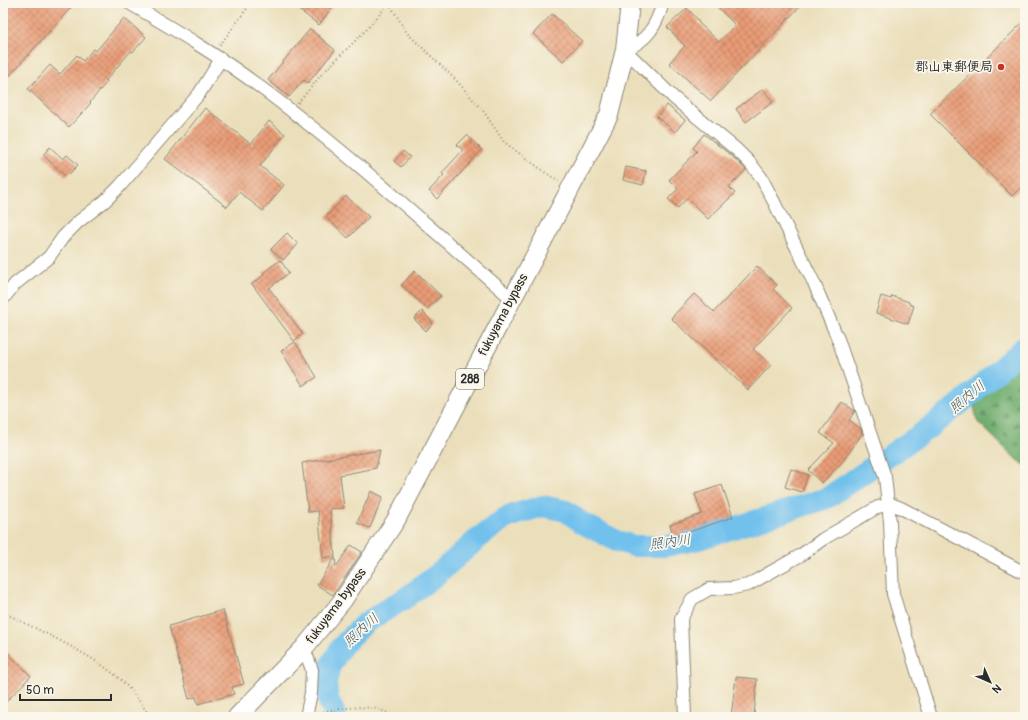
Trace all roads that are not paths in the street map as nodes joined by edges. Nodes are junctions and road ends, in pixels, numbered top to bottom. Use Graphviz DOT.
graph roads {
  1 [pos="129,3"];
  2 [pos="630,3"];
  3 [pos="663,3"];
  4 [pos="625,50"];
  5 [pos="217,57"];
  6 [pos="3,299"];
  7 [pos="512,299"];
  8 [pos="888,505"];
  9 [pos="1025,573"];
  10 [pos="304,648"];
  11 [pos="312,715"];
  12 [pos="237,717"];
  13 [pos="684,717"];
  14 [pos="931,717"];
  1 -- 5 [label="street"];
  2 -- 4 [label="highway, fukuyama bypass / 288"];
  3 -- 4 [label="street"];
  4 -- 7 [label="highway, fukuyama bypass / 288"];
  4 -- 8 [label="street"];
  5 -- 6 [label="street"];
  5 -- 7 [label="street"];
  7 -- 10 [label="highway, fukuyama bypass / 288"];
  8 -- 9 [label="street"];
  8 -- 13 [label="street"];
  8 -- 14 [label="street"];
  10 -- 11 [label="street"];
  10 -- 12 [label="highway, fukuyama bypass / 288"];
}
